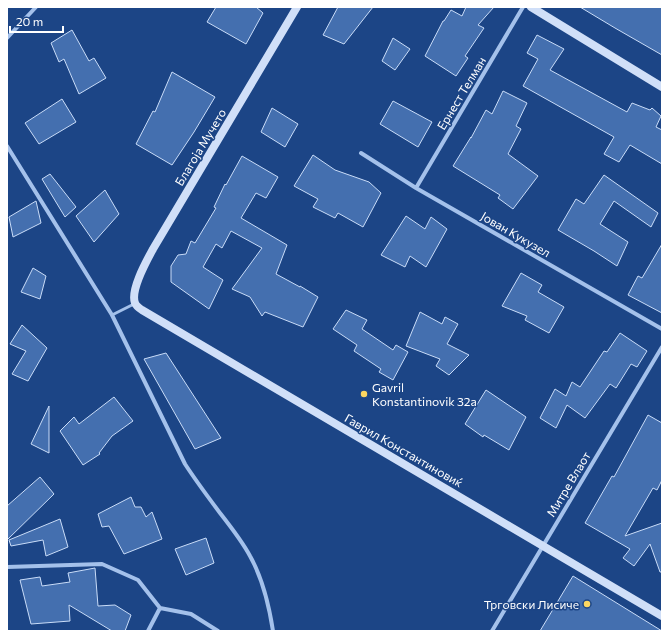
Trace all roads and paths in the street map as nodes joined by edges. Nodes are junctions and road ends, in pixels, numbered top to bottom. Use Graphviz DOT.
graph roads {
  1 [pos="36,7"];
  2 [pos="297,7"];
  3 [pos="523,7"];
  4 [pos="531,7"];
  5 [pos="7,38"];
  6 [pos="662,87"];
  7 [pos="7,146"];
  8 [pos="361,153"];
  9 [pos="416,188"];
  10 [pos="135,304"];
  11 [pos="112,315"];
  12 [pos="662,329"];
  13 [pos="662,347"];
  14 [pos="542,545"];
  15 [pos="7,567"];
  16 [pos="160,608"];
  17 [pos="662,616"];
  18 [pos="148,631"];
  19 [pos="218,631"];
  20 [pos="273,631"];
  21 [pos="492,631"];
  1 -- 5 [label="street"];
  2 -- 10 [label="street, Благоја Мучето"];
  3 -- 9 [label="street, Ернест Телман"];
  4 -- 6 [label="street"];
  7 -- 11 [label="street"];
  8 -- 9 [label="street, Јован Кукузел"];
  9 -- 12 [label="street, Јован Кукузел"];
  10 -- 11 [label="lane"];
  10 -- 14 [label="street, Гаврил Константиновиќ"];
  11 -- 20 [label="street"];
  13 -- 14 [label="street, Митре Влаот"];
  14 -- 17 [label="street, Гаврил Константиновиќ"];
  14 -- 21 [label="street, Митре Влаот"];
  15 -- 16 [label="street"];
  16 -- 18 [label="street"];
  16 -- 19 [label="street"];
}
